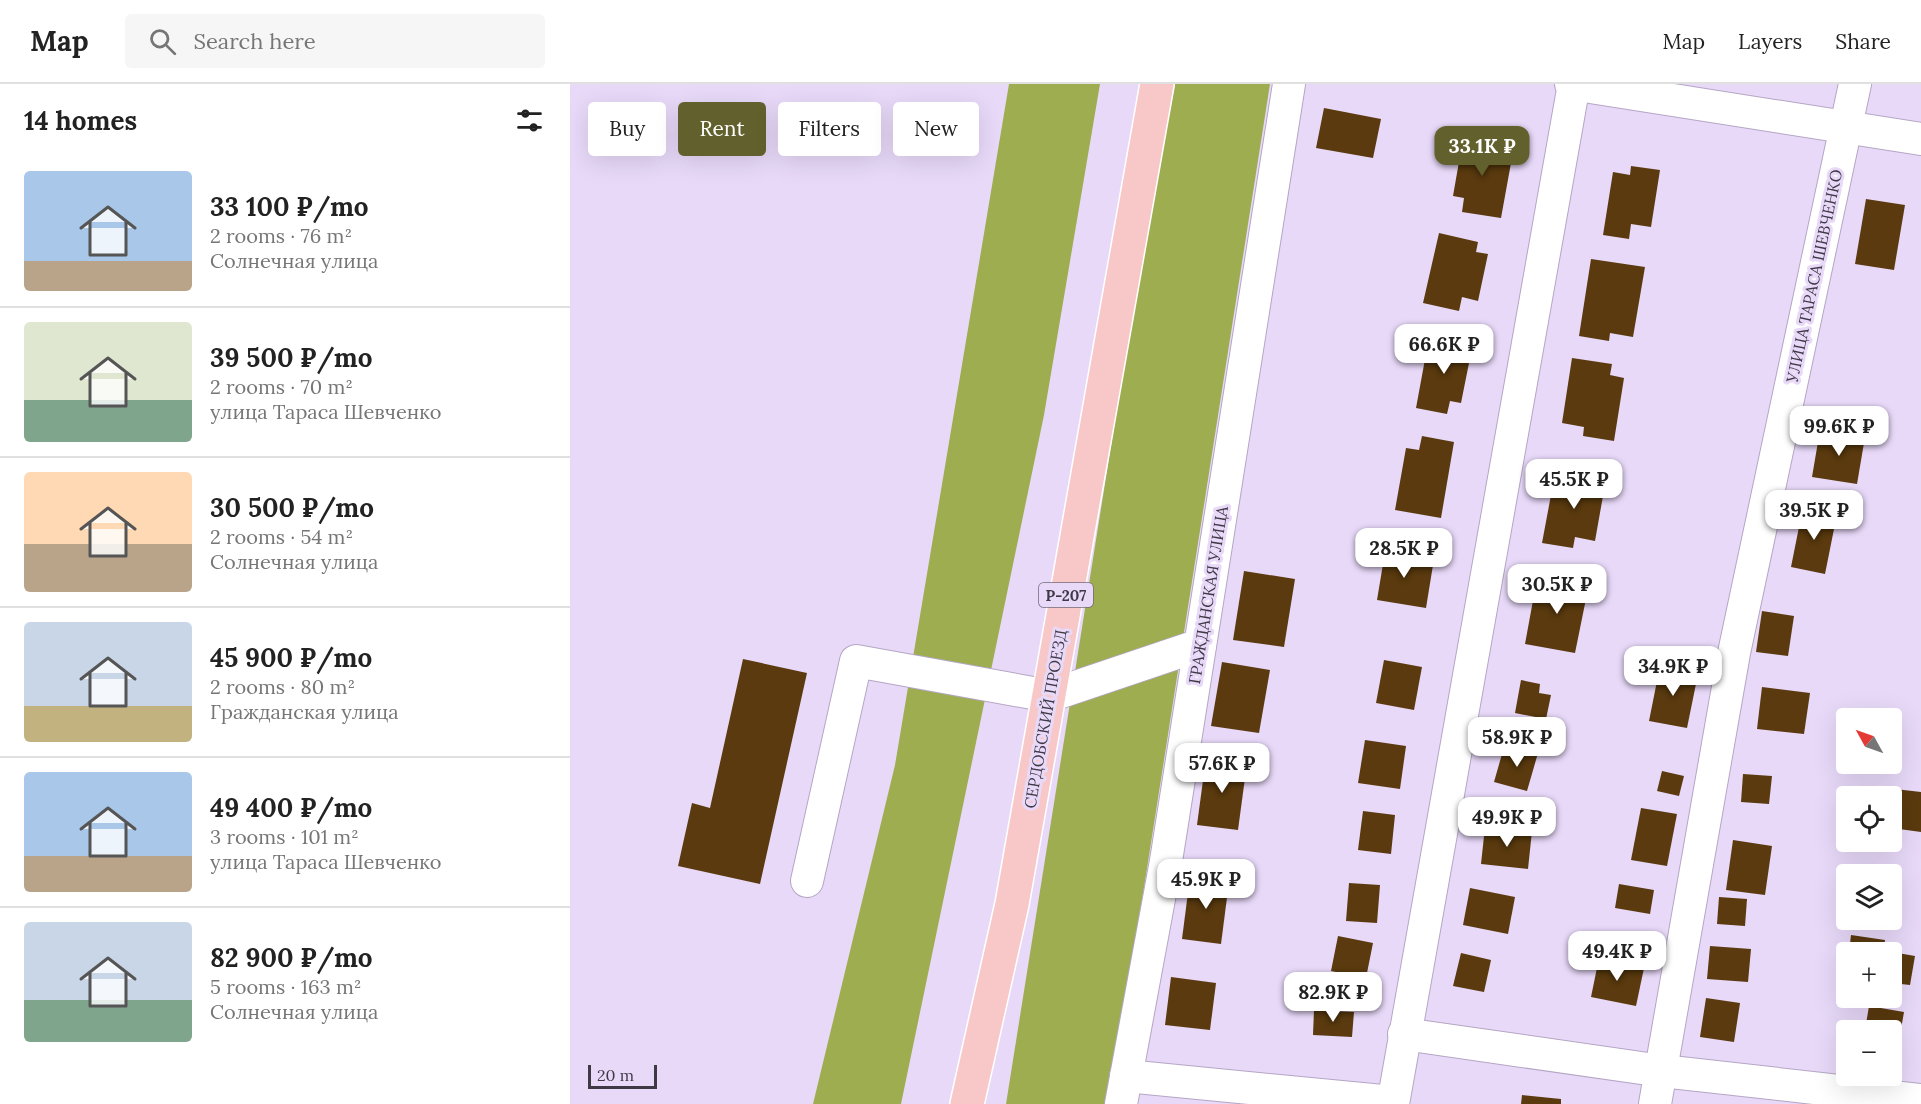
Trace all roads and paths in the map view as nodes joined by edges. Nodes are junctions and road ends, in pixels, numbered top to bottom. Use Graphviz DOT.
graph roads {
  1 [pos="1156,84"];
  2 [pos="1289,84"];
  3 [pos="1573,84"];
  4 [pos="1855,84"];
  5 [pos="1846,127"];
  6 [pos="1921,139"];
  7 [pos="1200,645"];
  8 [pos="1049,696"];
  9 [pos="807,881"];
  10 [pos="1404,1034"];
  11 [pos="1662,1071"];
  12 [pos="1123,1090"];
  13 [pos="1921,1100"];
  14 [pos="1393,1103"];
  15 [pos="967,1104"];
  16 [pos="1655,1104"];
  1 -- 8 [label="main road, СЕРДОБСКИЙ ПРОЕЗД / Р-207"];
  2 -- 7 [label="street, ГРАЖДАНСКАЯ УЛИЦА"];
  3 -- 5 [label="street"];
  3 -- 10 [label="street"];
  4 -- 5 [label="street, УЛИЦА ТАРАСА ШЕВЧЕНКО"];
  5 -- 6 [label="street"];
  5 -- 11 [label="street, УЛИЦА ТАРАСА ШЕВЧЕНКО"];
  7 -- 8 [label="street"];
  7 -- 12 [label="street, ГРАЖДАНСКАЯ УЛИЦА"];
  8 -- 9 [label="street"];
  8 -- 15 [label="main road, СЕРДОБСКИЙ ПРОЕЗД / Р-207"];
  10 -- 11 [label="street"];
  10 -- 14 [label="street"];
  11 -- 13 [label="street"];
  11 -- 16 [label="street, УЛИЦА ТАРАСА ШЕВЧЕНКО"];
  12 -- 14 [label="street"];
}
